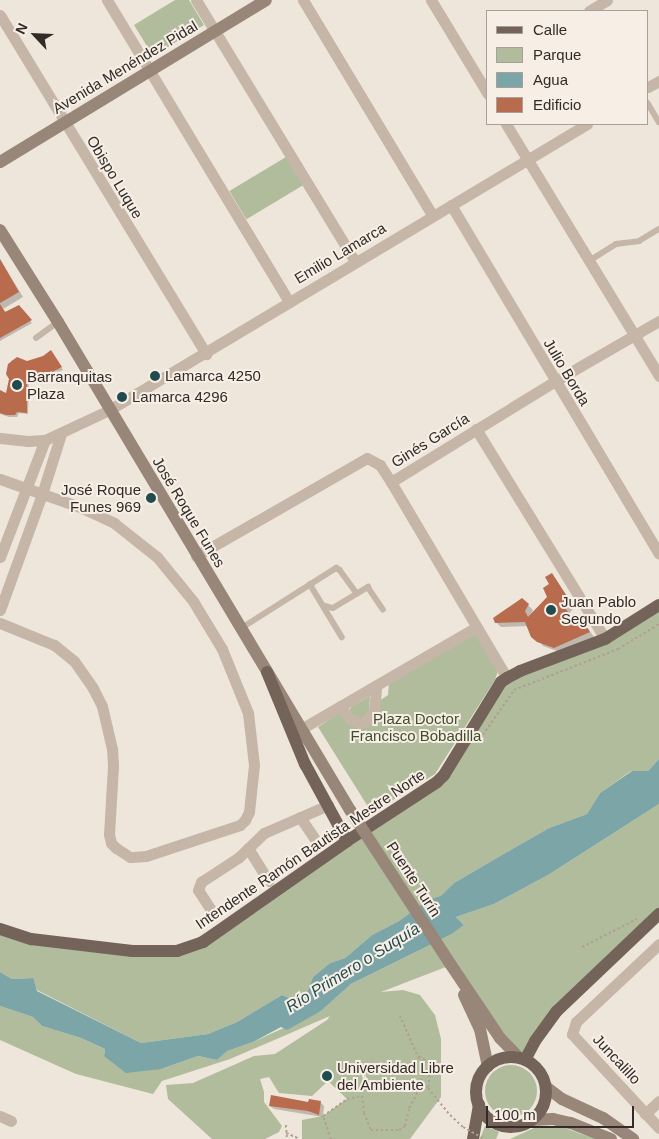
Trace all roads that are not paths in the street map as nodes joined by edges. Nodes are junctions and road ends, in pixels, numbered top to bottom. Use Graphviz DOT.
graph roads {
  1 [pos="107,0"];
  2 [pos="196,0"];
  3 [pos="266,0"];
  4 [pos="303,0"];
  5 [pos="607,0"];
  6 [pos="437,2"];
  7 [pos="590,10"];
  8 [pos="0,15"];
  9 [pos="215,32"];
  10 [pos="148,72"];
  11 [pos="483,76"];
  12 [pos="487,90"];
  13 [pos="649,105"];
  14 [pos="65,122"];
  15 [pos="659,122"];
  16 [pos="507,125"];
  17 [pos="585,125"];
  18 [pos="528,160"];
  19 [pos="0,162"];
  20 [pos="451,205"];
  21 [pos="432,215"];
  22 [pos="659,229"];
  23 [pos="0,232"];
  24 [pos="589,261"];
  25 [pos="355,262"];
  26 [pos="289,302"];
  27 [pos="659,321"];
  28 [pos="58,322"];
  29 [pos="635,336"];
  30 [pos="36,338"];
  31 [pos="206,354"];
  32 [pos="659,376"];
  33 [pos="555,381"];
  34 [pos="109,410"];
  35 [pos="476,429"];
  36 [pos="61,434"];
  37 [pos="0,438"];
  38 [pos="45,440"];
  39 [pos="0,479"];
  40 [pos="391,482"];
  41 [pos="26,488"];
  42 [pos="42,494"];
  43 [pos="659,554"];
  44 [pos="0,556"];
  45 [pos="196,556"];
  46 [pos="310,584"];
  47 [pos="358,593"];
  48 [pos="659,605"];
  49 [pos="325,606"];
  50 [pos="0,610"];
  51 [pos="384,610"];
  52 [pos="0,623"];
  53 [pos="476,627"];
  54 [pos="240,629"];
  55 [pos="342,637"];
  56 [pos="605,639"];
  57 [pos="268,672"];
  58 [pos="507,678"];
  59 [pos="376,687"];
  60 [pos="340,706"];
  61 [pos="301,729"];
  62 [pos="328,805"];
  63 [pos="350,810"];
  64 [pos="300,818"];
  65 [pos="347,841"];
  66 [pos="317,842"];
  67 [pos="248,848"];
  68 [pos="269,880"];
  69 [pos="213,913"];
  70 [pos="659,914"];
  71 [pos="0,929"];
  72 [pos="659,944"];
  73 [pos="451,965"];
  74 [pos="522,1059"];
  75 [pos="488,1066"];
  76 [pos="546,1087"];
  77 [pos="659,1101"];
  78 [pos="479,1106"];
  79 [pos="645,1114"];
  80 [pos="0,1116"];
  81 [pos="532,1120"];
  82 [pos="12,1121"];
  83 [pos="515,1127"];
  84 [pos="659,1128"];
  85 [pos="473,1139"];
  86 [pos="504,1139"];
  87 [pos="611,1139"];
  88 [pos="633,1139"];
  1 -- 10 [label="street"];
  2 -- 9 [label="street"];
  3 -- 9 [label="main road, Avenida Menéndez Pidal"];
  4 -- 21 [label="street"];
  5 -- 7 [label="street"];
  6 -- 11 [label="street"];
  8 -- 14 [label="street, Obispo Luque"];
  9 -- 10 [label="main road, Avenida Menéndez Pidal"];
  9 -- 25 [label="street"];
  10 -- 14 [label="main road, Avenida Menéndez Pidal"];
  10 -- 26 [label="street"];
  11 -- 12 [label="street"];
  13 -- 15 [label="lane"];
  14 -- 19 [label="main road, Avenida Menéndez Pidal"];
  14 -- 31 [label="street, Obispo Luque"];
  16 -- 18 [label="street"];
  17 -- 18 [label="street, Emilio Lamarca"];
  18 -- 20 [label="street, Emilio Lamarca"];
  18 -- 24 [label="street"];
  20 -- 21 [label="street, Emilio Lamarca"];
  20 -- 33 [label="street, Julio Borda"];
  21 -- 25 [label="street, Emilio Lamarca"];
  22 -- 24 [label="lane"];
  23 -- 28 [label="main road, José Roque Funes"];
  24 -- 29 [label="street"];
  25 -- 26 [label="street, Emilio Lamarca"];
  26 -- 31 [label="street, Emilio Lamarca"];
  27 -- 29 [label="street, Ginés García"];
  28 -- 30 [label="lane"];
  28 -- 34 [label="main road, José Roque Funes"];
  29 -- 32 [label="street"];
  29 -- 33 [label="street, Ginés García"];
  31 -- 34 [label="street, Emilio Lamarca"];
  33 -- 35 [label="street, Ginés García"];
  33 -- 43 [label="street, Julio Borda"];
  34 -- 36 [label="street, Emilio Lamarca"];
  34 -- 45 [label="main road, José Roque Funes"];
  35 -- 40 [label="street, Ginés García"];
  35 -- 56 [label="street"];
  36 -- 38 [label="street, Emilio Lamarca"];
  36 -- 42 [label="street"];
  37 -- 38 [label="street"];
  38 -- 41 [label="street"];
  39 -- 41 [label="street"];
  40 -- 45 [label="street, Ginés García"];
  40 -- 53 [label="street"];
  41 -- 42 [label="street"];
  41 -- 44 [label="street"];
  42 -- 50 [label="street"];
  42 -- 52 [label="street"];
  45 -- 54 [label="main road, José Roque Funes"];
  46 -- 47 [label="lane"];
  46 -- 49 [label="lane"];
  46 -- 54 [label="lane"];
  47 -- 49 [label="lane"];
  47 -- 51 [label="lane"];
  48 -- 56 [label="main road, Intendente Ramón Bautista Mestre Norte"];
  49 -- 55 [label="lane"];
  53 -- 58 [label="street"];
  53 -- 59 [label="street"];
  54 -- 57 [label="main road, José Roque Funes"];
  56 -- 58 [label="main road, Intendente Ramón Bautista Mestre Norte"];
  57 -- 61 [label="main road, José Roque Funes"];
  57 -- 62 [label="main road"];
  58 -- 65 [label="main road, Intendente Ramón Bautista Mestre Norte"];
  59 -- 60 [label="street"];
  59 -- 60 [label="street"];
  60 -- 61 [label="street"];
  61 -- 63 [label="main road, José Roque Funes"];
  62 -- 64 [label="street"];
  62 -- 65 [label="main road"];
  63 -- 73 [label="main road, Puente Turín, bridge"];
  64 -- 66 [label="street"];
  64 -- 67 [label="street"];
  65 -- 71 [label="main road, Intendente Ramón Bautista Mestre Norte"];
  67 -- 68 [label="street"];
  67 -- 69 [label="street"];
  70 -- 74 [label="main road"];
  72 -- 79 [label="street, Juncalillo"];
  73 -- 74 [label="main road, Puente Turín"];
  73 -- 75 [label="main road, Puente Turín"];
  74 -- 75 [label="main road"];
  74 -- 76 [label="main road"];
  75 -- 78 [label="main road"];
  76 -- 81 [label="main road"];
  76 -- 88 [label="main road"];
  77 -- 79 [label="street"];
  78 -- 83 [label="main road"];
  78 -- 85 [label="main road"];
  79 -- 84 [label="street, Juncalillo"];
  80 -- 82 [label="street"];
  81 -- 83 [label="main road"];
  81 -- 87 [label="main road"];
  83 -- 86 [label="main road"];
}
